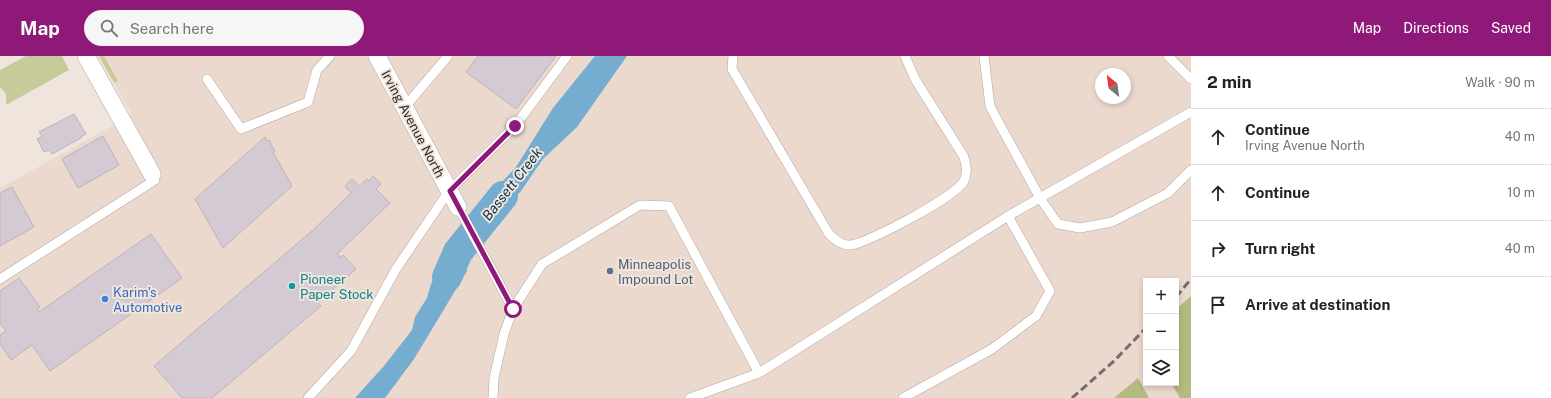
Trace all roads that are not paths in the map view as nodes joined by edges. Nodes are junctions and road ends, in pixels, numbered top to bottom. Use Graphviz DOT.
graph roads {
  1 [pos="86,56"];
  2 [pos="330,56"];
  3 [pos="377,56"];
  4 [pos="448,56"];
  5 [pos="566,56"];
  6 [pos="733,56"];
  7 [pos="905,56"];
  8 [pos="984,56"];
  9 [pos="1168,56"];
  10 [pos="207,79"];
  11 [pos="1191,79"];
  12 [pos="404,108"];
  13 [pos="1191,112"];
  14 [pos="1191,170"];
  15 [pos="152,174"];
  16 [pos="450,191"];
  17 [pos="1040,198"];
  18 [pos="460,211"];
  19 [pos="1008,216"];
  20 [pos="0,279"];
  21 [pos="513,309"];
  22 [pos="759,373"];
  23 [pos="308,398"];
  24 [pos="493,398"];
  25 [pos="690,398"];
  26 [pos="903,398"];
  1 -- 15 [label="street"];
  2 -- 10 [label="lane"];
  3 -- 12 [label="street, Irving Avenue North"];
  4 -- 12 [label="lane"];
  5 -- 16 [label="lane"];
  6 -- 7 [label="lane"];
  8 -- 17 [label="lane"];
  9 -- 11 [label="lane"];
  12 -- 16 [label="street, Irving Avenue North"];
  13 -- 17 [label="lane"];
  14 -- 17 [label="lane"];
  15 -- 20 [label="lane"];
  16 -- 18 [label="street, Irving Avenue North"];
  16 -- 23 [label="lane"];
  17 -- 19 [label="lane"];
  18 -- 21 [label="lane"];
  19 -- 22 [label="lane"];
  19 -- 26 [label="lane"];
  21 -- 22 [label="lane"];
  21 -- 24 [label="lane"];
  22 -- 25 [label="lane"];
}
